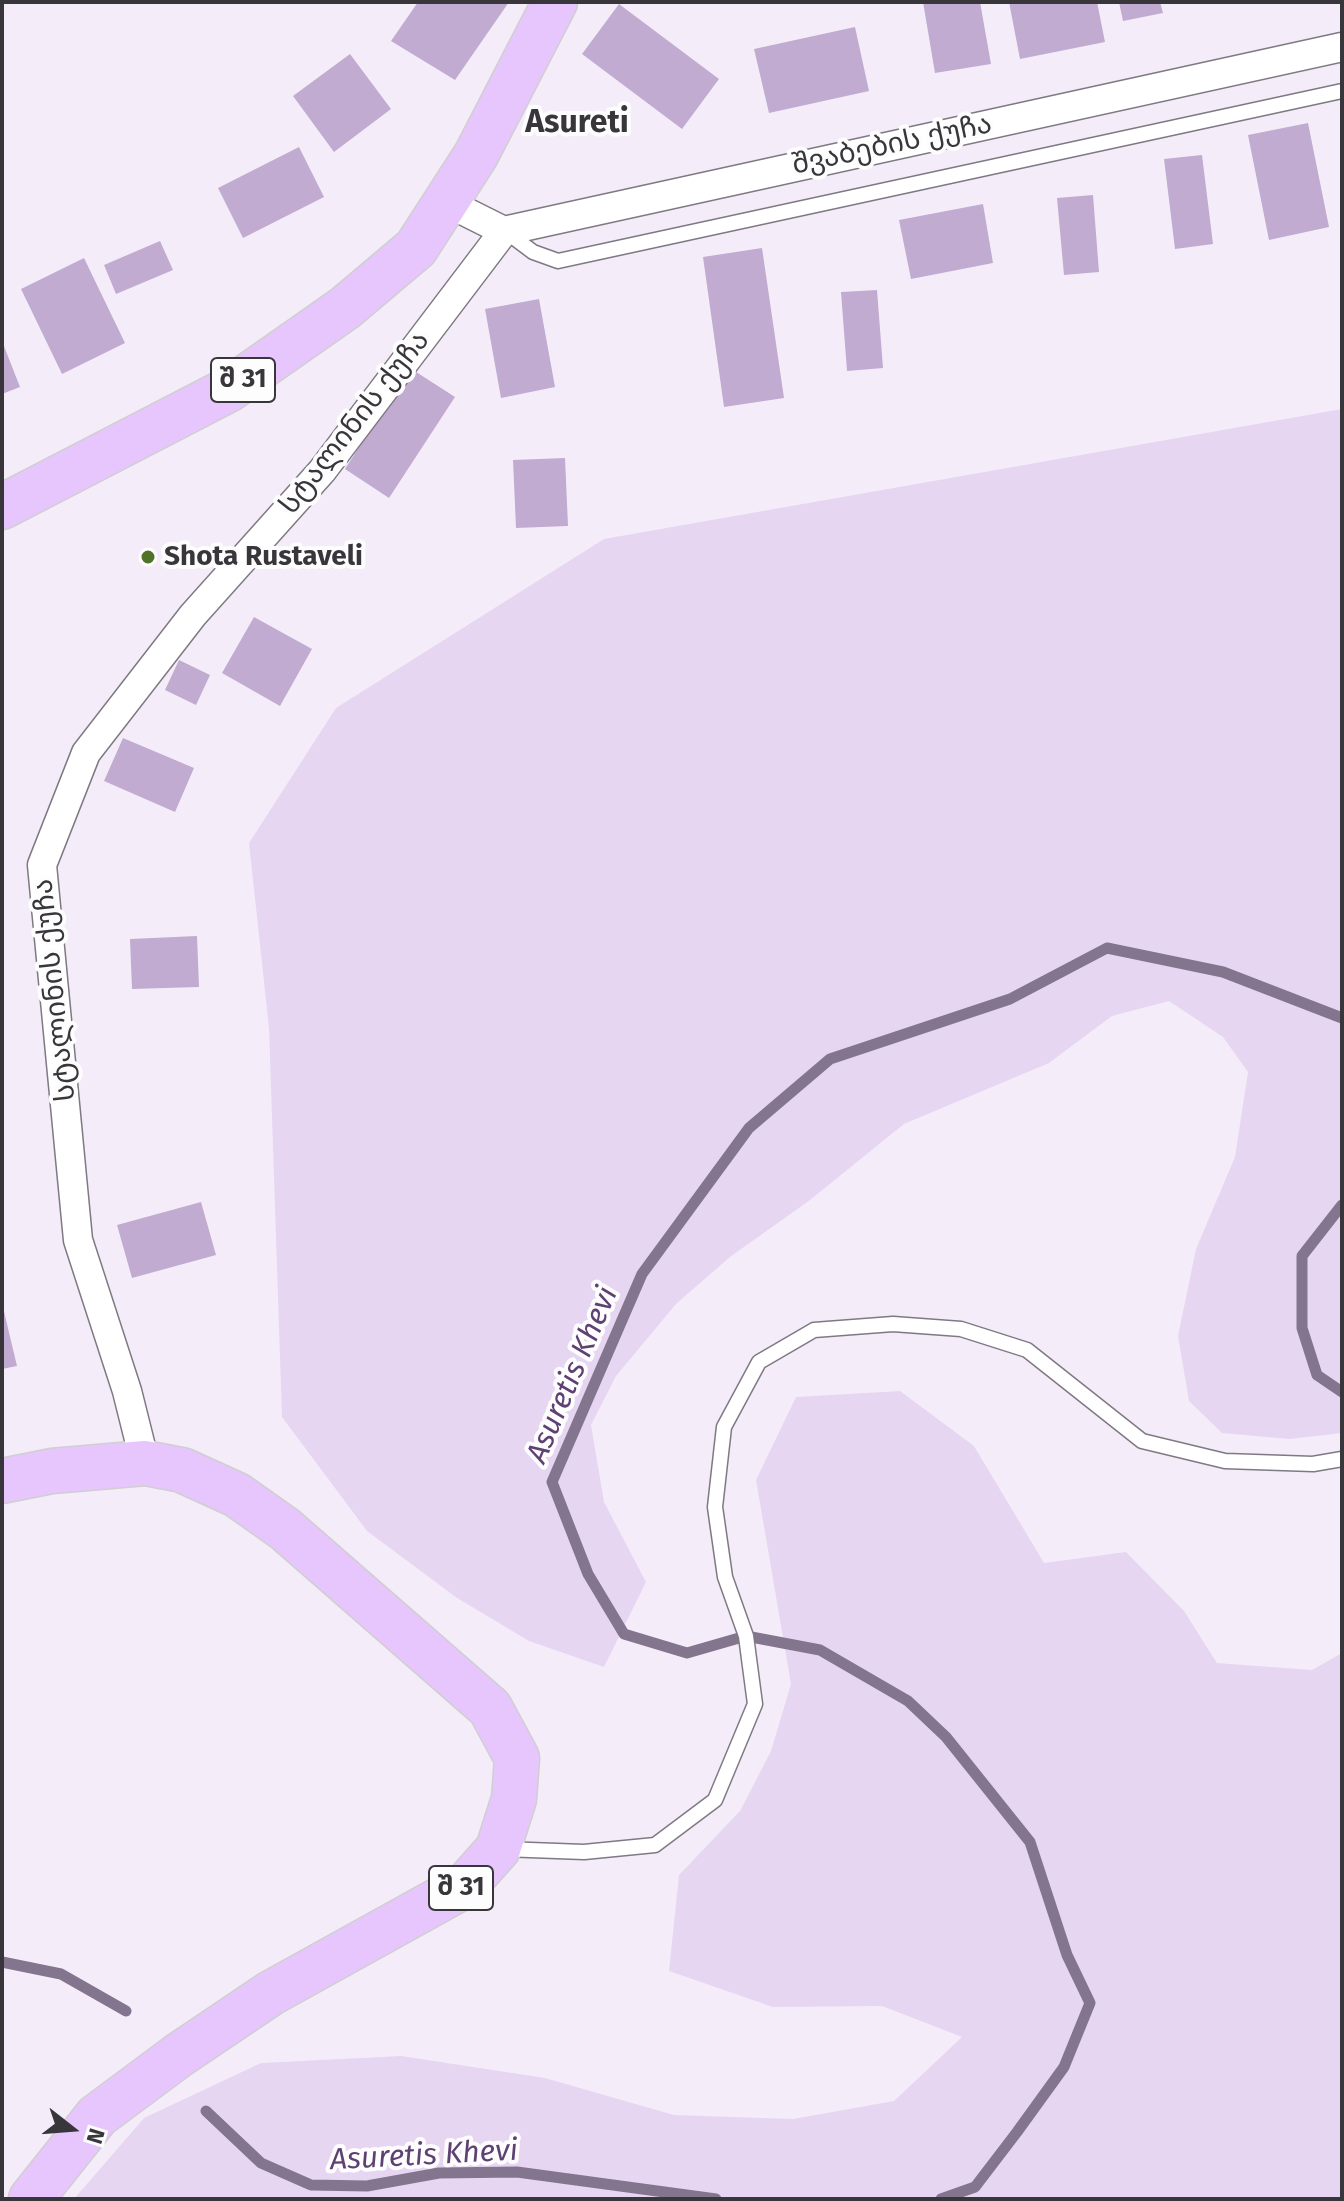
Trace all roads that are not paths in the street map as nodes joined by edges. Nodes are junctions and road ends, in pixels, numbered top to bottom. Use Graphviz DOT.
graph roads {
  1 [pos="555,2"];
  2 [pos="1342,47"];
  3 [pos="1342,91"];
  4 [pos="448,203"];
  5 [pos="504,231"];
  6 [pos="2,507"];
  7 [pos="1342,1459"];
  8 [pos="145,1463"];
  9 [pos="2,1481"];
  10 [pos="498,1849"];
  11 [pos="31,2199"];
  1 -- 4 [label="main road, შ 31"];
  2 -- 5 [label="street, შვაბების ქუჩა"];
  3 -- 5 [label="lane"];
  4 -- 5 [label="street"];
  4 -- 6 [label="main road, შ 31"];
  5 -- 8 [label="street, სტალინის ქუჩა"];
  7 -- 10 [label="lane"];
  8 -- 9 [label="main road, შ 31"];
  8 -- 10 [label="main road, შ 31"];
  10 -- 11 [label="main road, შ 31"];
}
